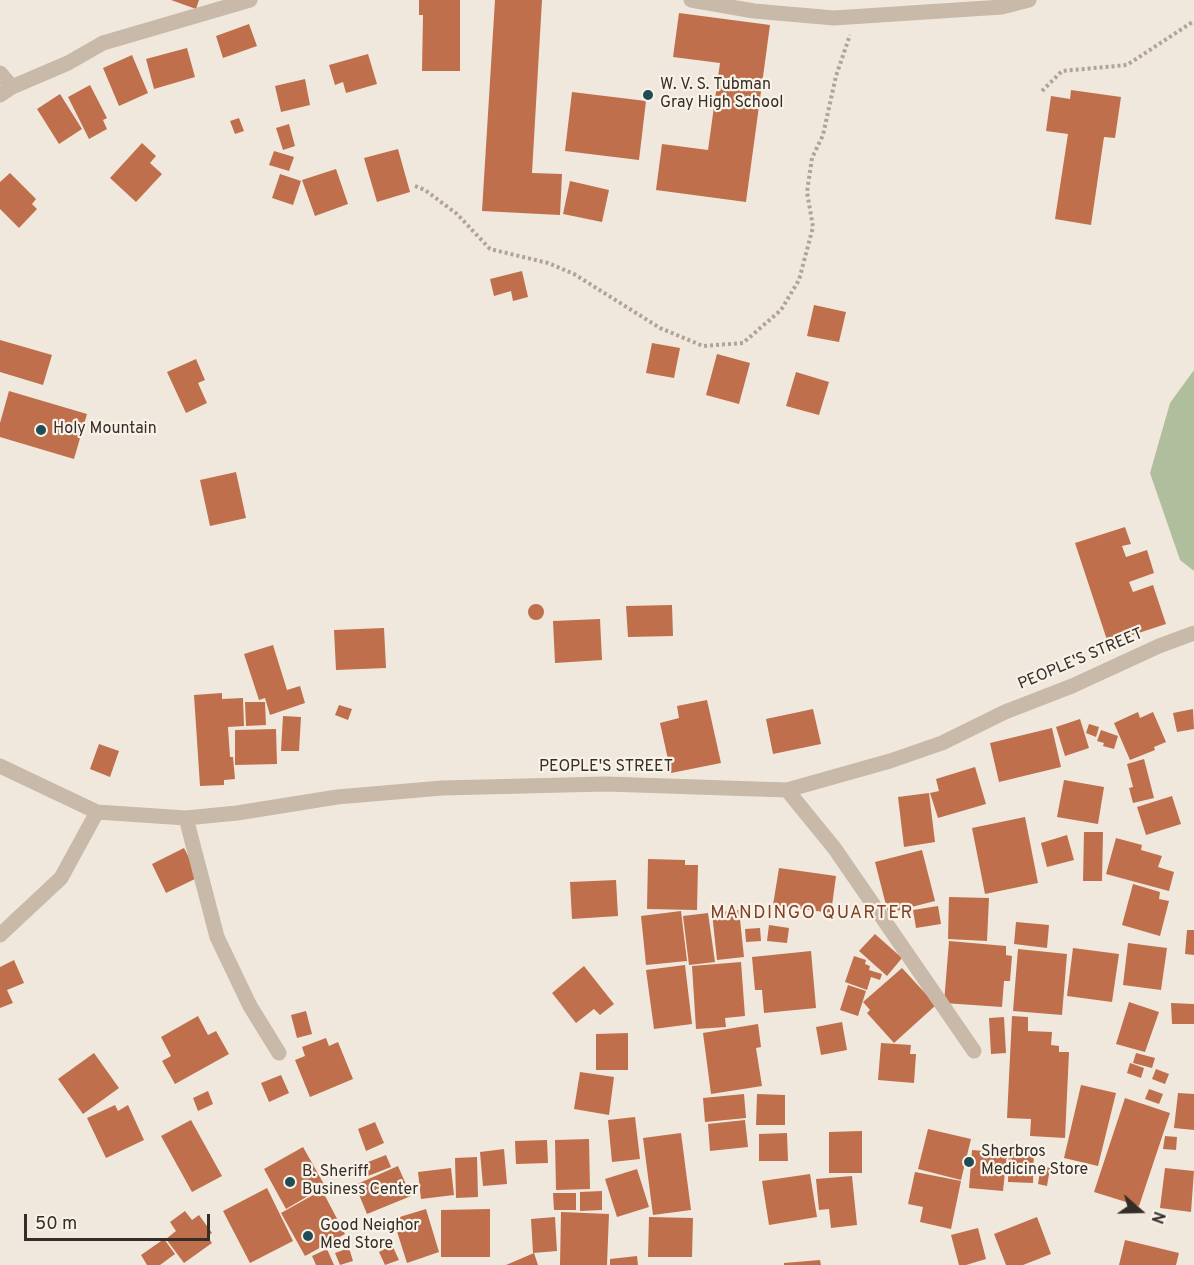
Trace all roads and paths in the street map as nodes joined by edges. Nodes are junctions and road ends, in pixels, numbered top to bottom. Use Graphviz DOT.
graph roads {
  1 [pos="250,0"];
  2 [pos="691,0"];
  3 [pos="1029,0"];
  4 [pos="856,17"];
  5 [pos="1194,21"];
  6 [pos="0,73"];
  7 [pos="6,91"];
  8 [pos="1042,91"];
  9 [pos="416,186"];
  10 [pos="1194,633"];
  11 [pos="0,766"];
  12 [pos="787,790"];
  13 [pos="97,812"];
  14 [pos="186,818"];
  15 [pos="0,935"];
  16 [pos="974,1051"];
  17 [pos="279,1053"];
  1 -- 7 [label="street"];
  2 -- 4 [label="street"];
  3 -- 4 [label="street"];
  4 -- 9 [label="path"];
  5 -- 8 [label="path"];
  6 -- 7 [label="street"];
  10 -- 12 [label="street, PEOPLE'S STREET"];
  11 -- 13 [label="street, PEOPLE'S STREET"];
  12 -- 14 [label="street, PEOPLE'S STREET"];
  12 -- 16 [label="street"];
  13 -- 14 [label="street, PEOPLE'S STREET"];
  13 -- 15 [label="street"];
  14 -- 17 [label="street"];
}
